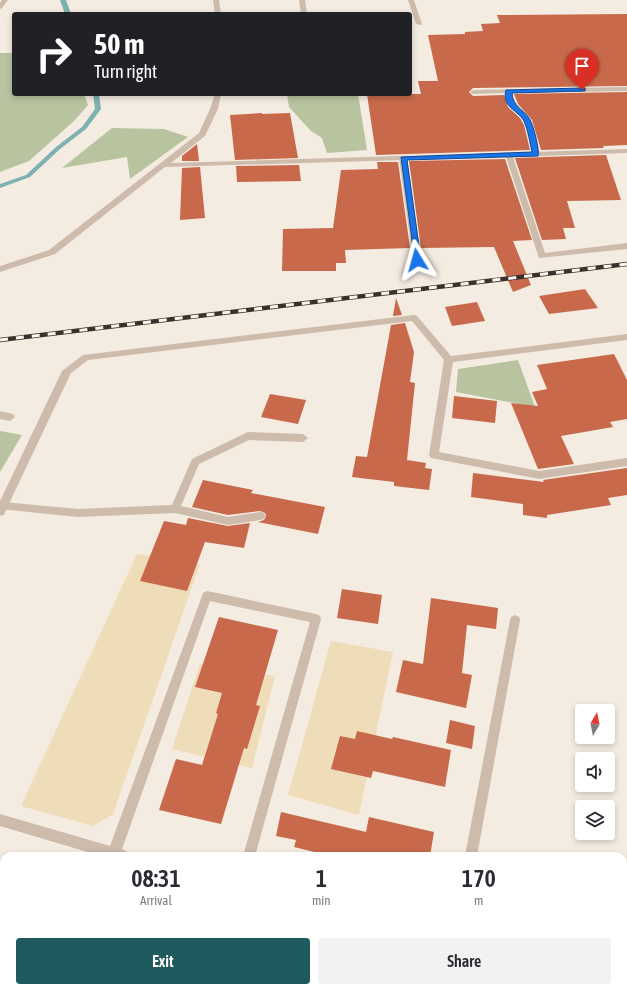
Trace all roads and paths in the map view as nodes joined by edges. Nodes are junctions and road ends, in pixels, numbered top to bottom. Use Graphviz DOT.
graph roads {
  1 [pos="5,0"];
  2 [pos="216,0"];
  3 [pos="302,0"];
  4 [pos="411,0"];
  5 [pos="0,7"];
  6 [pos="218,12"];
  7 [pos="304,12"];
  8 [pos="419,24"];
  9 [pos="627,89"];
  10 [pos="508,91"];
  11 [pos="473,92"];
  12 [pos="217,96"];
  13 [pos="536,154"];
  14 [pos="626,154"];
  15 [pos="509,155"];
  16 [pos="403,158"];
  17 [pos="163,166"];
  18 [pos="627,246"];
  19 [pos="417,260"];
  20 [pos="0,269"];
  21 [pos="627,337"];
  22 [pos="449,359"];
  23 [pos="0,415"];
  24 [pos="10,416"];
  25 [pos="303,438"];
  26 [pos="627,462"];
  27 [pos="1,509"];
  28 [pos="175,509"];
  29 [pos="260,516"];
  30 [pos="515,620"];
  31 [pos="0,820"];
  32 [pos="109,852"];
  33 [pos="120,852"];
  34 [pos="250,852"];
  35 [pos="472,852"];
  1 -- 5 [label="street"];
  2 -- 6 [label="street"];
  3 -- 7 [label="street"];
  4 -- 8 [label="street"];
  9 -- 10 [label="street"];
  10 -- 11 [label="street"];
  10 -- 13 [label="street"];
  12 -- 17 [label="street"];
  13 -- 14 [label="street"];
  13 -- 15 [label="street"];
  15 -- 16 [label="street"];
  15 -- 18 [label="street"];
  16 -- 17 [label="street"];
  16 -- 19 [label="street"];
  17 -- 20 [label="street"];
  21 -- 22 [label="street"];
  22 -- 26 [label="street"];
  22 -- 27 [label="street"];
  23 -- 24 [label="street"];
  25 -- 28 [label="street"];
  27 -- 28 [label="street"];
  28 -- 29 [label="street"];
  30 -- 35 [label="street"];
  31 -- 32 [label="street"];
  33 -- 34 [label="street"];
}
